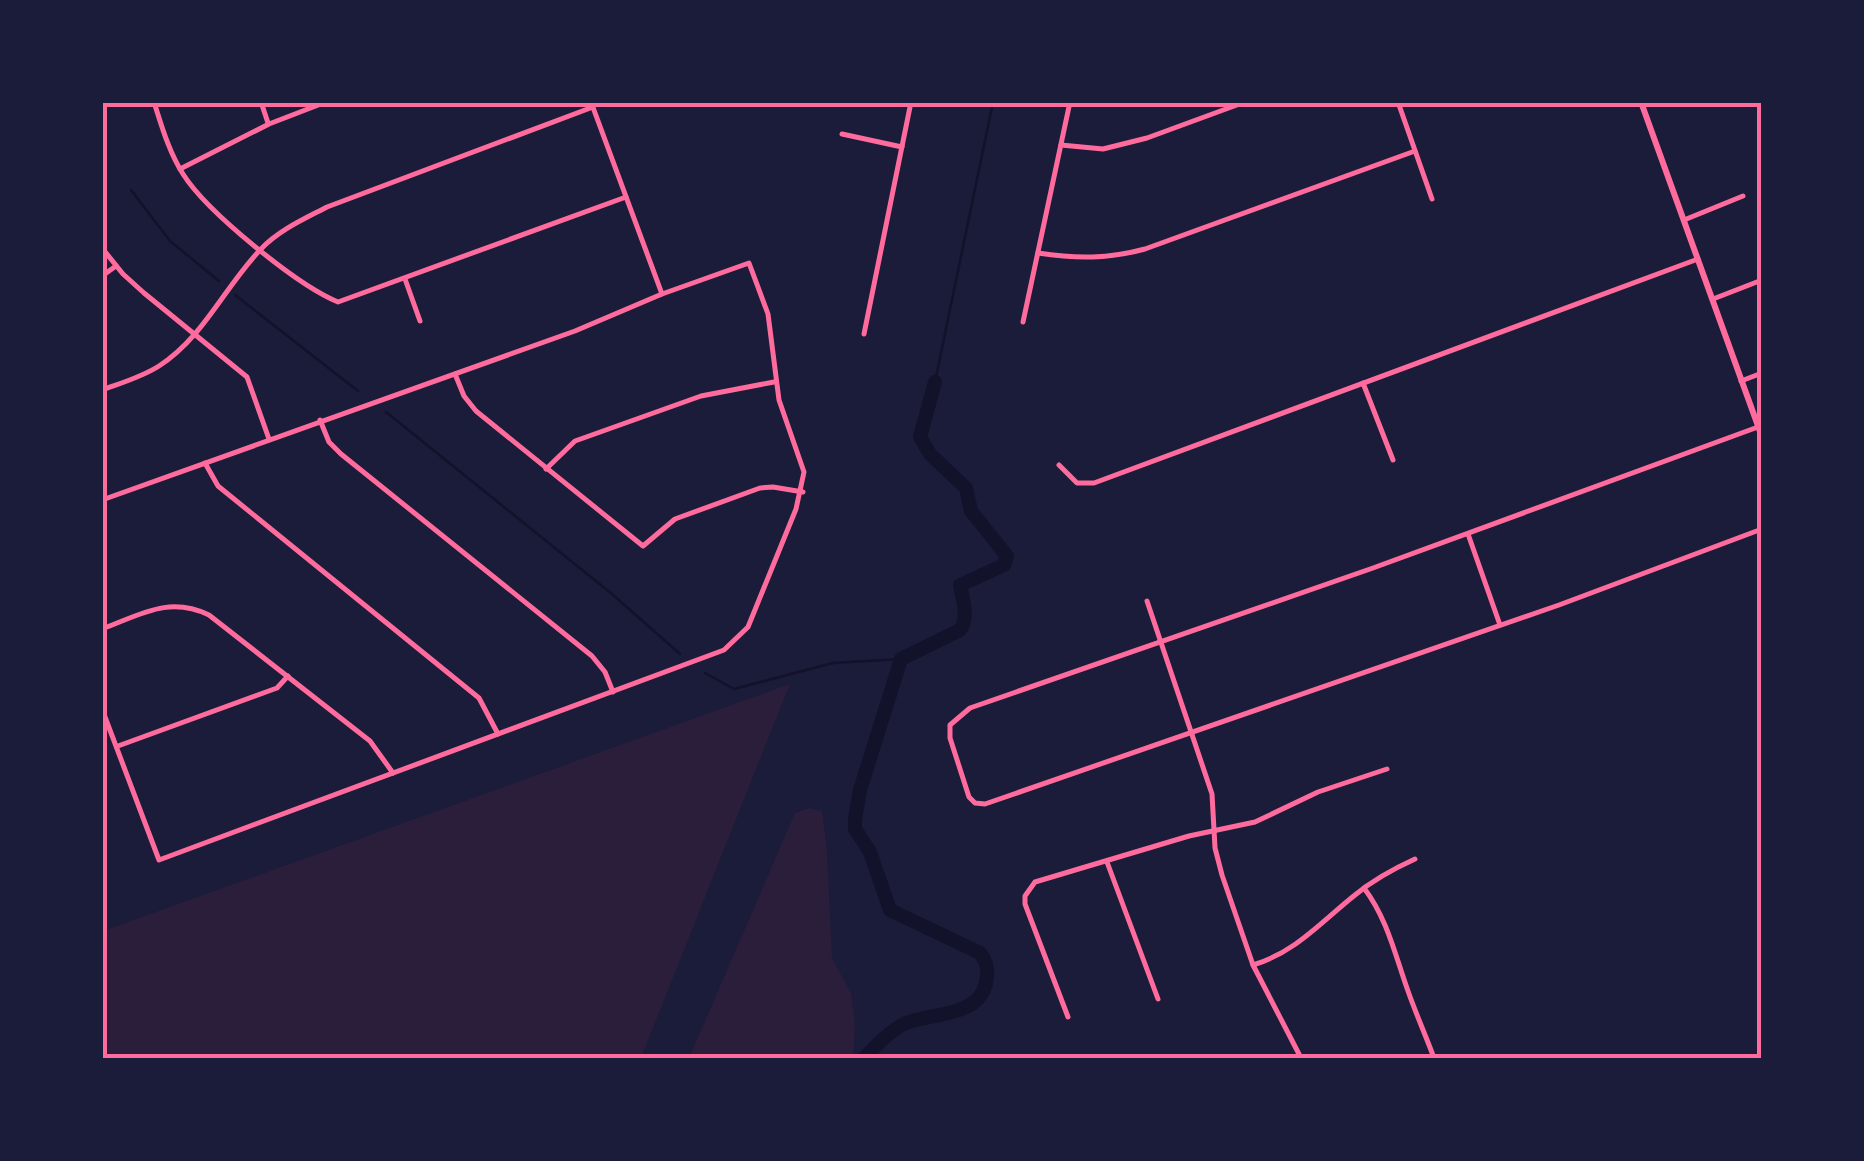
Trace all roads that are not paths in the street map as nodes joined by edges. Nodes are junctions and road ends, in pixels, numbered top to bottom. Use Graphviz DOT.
graph roads {
  1 [pos="154,102"];
  2 [pos="261,102"];
  3 [pos="326,102"];
  4 [pos="911,102"];
  5 [pos="1070,102"];
  6 [pos="1245,102"];
  7 [pos="1398,102"];
  8 [pos="1641,102"];
  9 [pos="592,105"];
  10 [pos="269,124"];
  11 [pos="842,134"];
  12 [pos="1061,145"];
  13 [pos="902,147"];
  14 [pos="1415,151"];
  15 [pos="180,170"];
  16 [pos="1742,196"];
  17 [pos="626,197"];
  18 [pos="1432,199"];
  19 [pos="1684,220"];
  20 [pos="102,248"];
  21 [pos="261,249"];
  22 [pos="1038,253"];
  23 [pos="1698,259"];
  24 [pos="116,266"];
  25 [pos="102,276"];
  26 [pos="405,280"];
  27 [pos="1762,280"];
  28 [pos="662,294"];
  29 [pos="1712,299"];
  30 [pos="420,322"];
  31 [pos="1023,322"];
  32 [pos="196,332"];
  33 [pos="864,334"];
  34 [pos="1762,373"];
  35 [pos="455,374"];
  36 [pos="1741,381"];
  37 [pos="774,382"];
  38 [pos="1363,383"];
  39 [pos="102,390"];
  40 [pos="320,420"];
  41 [pos="1758,428"];
  42 [pos="1762,437"];
  43 [pos="269,438"];
  44 [pos="1393,460"];
  45 [pos="205,463"];
  46 [pos="1059,466"];
  47 [pos="546,469"];
  48 [pos="803,492"];
  49 [pos="102,500"];
  50 [pos="1762,529"];
  51 [pos="1468,534"];
  52 [pos="1147,601"];
  53 [pos="1500,625"];
  54 [pos="102,629"];
  55 [pos="1160,642"];
  56 [pos="288,676"];
  57 [pos="613,692"];
  58 [pos="102,709"];
  59 [pos="1192,732"];
  60 [pos="498,734"];
  61 [pos="117,747"];
  62 [pos="1386,768"];
  63 [pos="393,773"];
  64 [pos="1214,831"];
  65 [pos="1415,860"];
  66 [pos="1107,862"];
  67 [pos="1364,888"];
  68 [pos="1253,965"];
  69 [pos="1158,999"];
  70 [pos="1068,1017"];
  71 [pos="1301,1058"];
  72 [pos="1434,1058"];
  1 -- 15 [label="street"];
  2 -- 10 [label="street"];
  3 -- 10 [label="street"];
  4 -- 13 [label="street"];
  5 -- 12 [label="street"];
  6 -- 12 [label="street"];
  7 -- 14 [label="street"];
  8 -- 19 [label="street"];
  9 -- 17 [label="street"];
  9 -- 21 [label="street"];
  10 -- 15 [label="street"];
  11 -- 13 [label="street"];
  12 -- 22 [label="street"];
  13 -- 33 [label="street"];
  14 -- 18 [label="street"];
  14 -- 22 [label="street"];
  15 -- 21 [label="street"];
  16 -- 19 [label="street"];
  17 -- 26 [label="street"];
  17 -- 28 [label="street"];
  19 -- 23 [label="street"];
  20 -- 24 [label="street"];
  21 -- 26 [label="street"];
  21 -- 32 [label="street"];
  22 -- 31 [label="street"];
  23 -- 29 [label="street"];
  23 -- 38 [label="street"];
  24 -- 25 [label="street"];
  24 -- 32 [label="street"];
  26 -- 30 [label="street"];
  27 -- 29 [label="street"];
  28 -- 35 [label="street"];
  28 -- 37 [label="street"];
  29 -- 36 [label="street"];
  32 -- 39 [label="street"];
  32 -- 43 [label="street"];
  34 -- 36 [label="street"];
  35 -- 40 [label="street"];
  35 -- 47 [label="street"];
  36 -- 41 [label="street"];
  37 -- 47 [label="street"];
  37 -- 48 [label="street"];
  38 -- 44 [label="street"];
  38 -- 46 [label="street"];
  40 -- 43 [label="street"];
  40 -- 57 [label="street"];
  41 -- 42 [label="street"];
  41 -- 51 [label="street"];
  43 -- 45 [label="street"];
  45 -- 49 [label="street"];
  45 -- 60 [label="street"];
  47 -- 48 [label="street"];
  48 -- 57 [label="street"];
  50 -- 53 [label="street"];
  51 -- 53 [label="street"];
  51 -- 55 [label="street"];
  52 -- 55 [label="street"];
  53 -- 59 [label="street"];
  54 -- 56 [label="street"];
  55 -- 59 [label="street"];
  55 -- 59 [label="street"];
  56 -- 61 [label="street"];
  56 -- 63 [label="street"];
  57 -- 60 [label="street"];
  58 -- 61 [label="street"];
  59 -- 64 [label="street"];
  60 -- 63 [label="street"];
  61 -- 63 [label="street"];
  62 -- 64 [label="street"];
  64 -- 66 [label="street"];
  64 -- 68 [label="street"];
  65 -- 67 [label="street"];
  66 -- 69 [label="street"];
  66 -- 70 [label="street"];
  67 -- 68 [label="street"];
  67 -- 72 [label="street"];
  68 -- 71 [label="street"];
}
